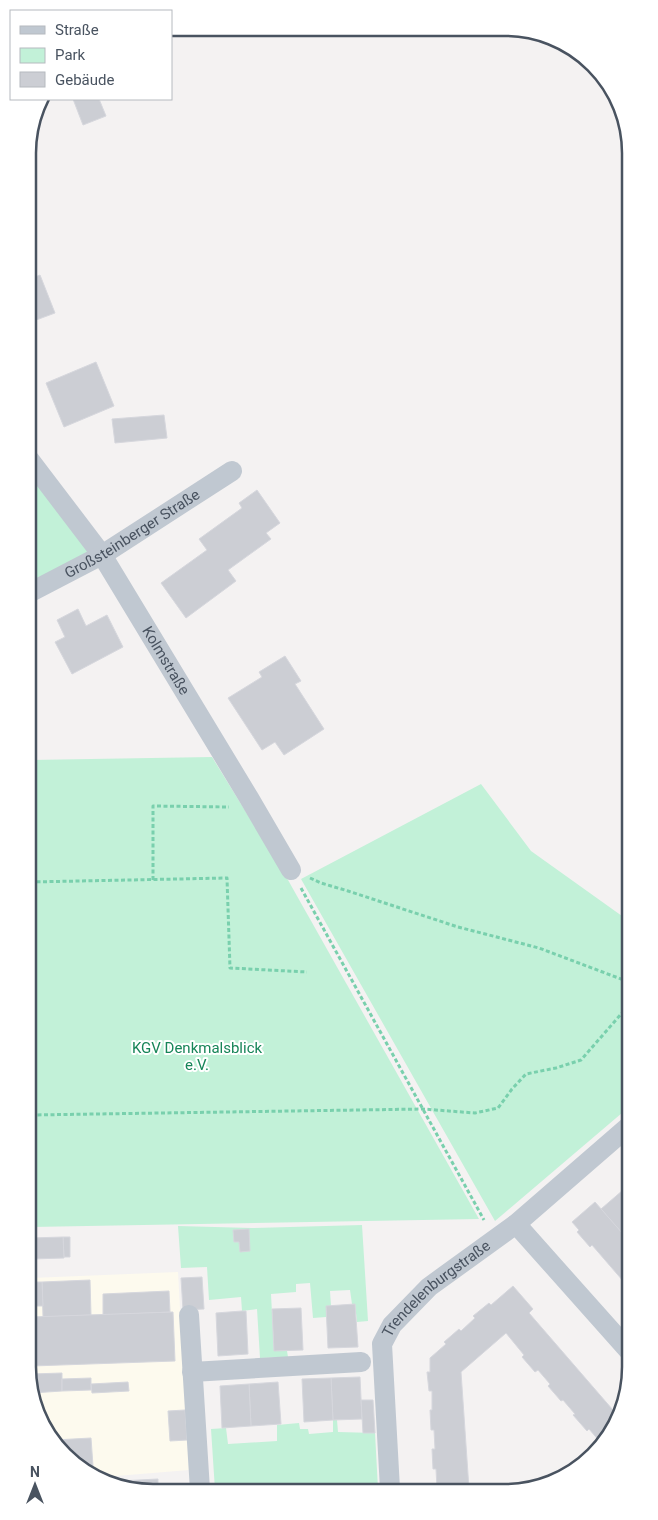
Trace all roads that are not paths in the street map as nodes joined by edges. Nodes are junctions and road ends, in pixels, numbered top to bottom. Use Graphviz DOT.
graph roads {
  1 [pos="37,469"];
  2 [pos="232,471"];
  3 [pos="102,555"];
  4 [pos="37,589"];
  5 [pos="291,870"];
  6 [pos="621,1134"];
  7 [pos="516,1224"];
  8 [pos="189,1316"];
  9 [pos="621,1342"];
  10 [pos="361,1362"];
  11 [pos="192,1372"];
  12 [pos="200,1484"];
  13 [pos="390,1484"];
  1 -- 3 [label="street, Kolmstraße"];
  2 -- 3 [label="street, Großsteinberger Straße"];
  3 -- 4 [label="street, Großsteinberger Straße"];
  3 -- 5 [label="street, Kolmstraße"];
  6 -- 7 [label="street, Trendelenburgstraße"];
  7 -- 9 [label="street"];
  7 -- 13 [label="street, Trendelenburgstraße"];
  8 -- 11 [label="street"];
  10 -- 11 [label="street"];
  11 -- 12 [label="street"];
}
